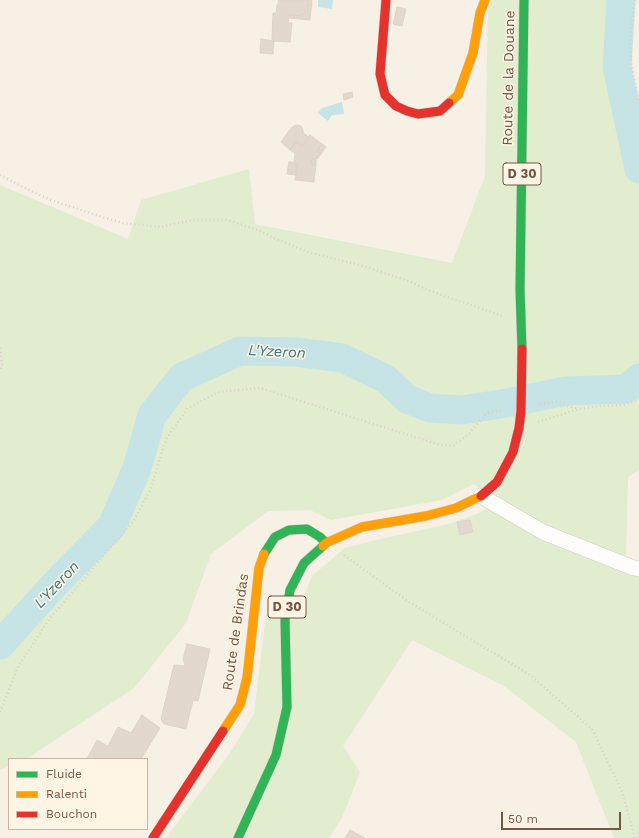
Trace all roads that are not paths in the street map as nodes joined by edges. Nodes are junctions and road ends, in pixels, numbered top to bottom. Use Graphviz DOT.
graph roads {
  1 [pos="386,0"];
  2 [pos="485,0"];
  3 [pos="524,0"];
  4 [pos="481,496"];
  5 [pos="326,543"];
  6 [pos="639,569"];
  7 [pos="153,838"];
  8 [pos="238,838"];
  1 -- 2 [label="main road, Route de la Douane"];
  3 -- 4 [label="main road, Route de la Douane / D 30, bridge"];
  4 -- 5 [label="main road, D 30"];
  4 -- 6 [label="street"];
  5 -- 7 [label="main road, Route de Brindas"];
  5 -- 8 [label="main road, D 30"];
}
